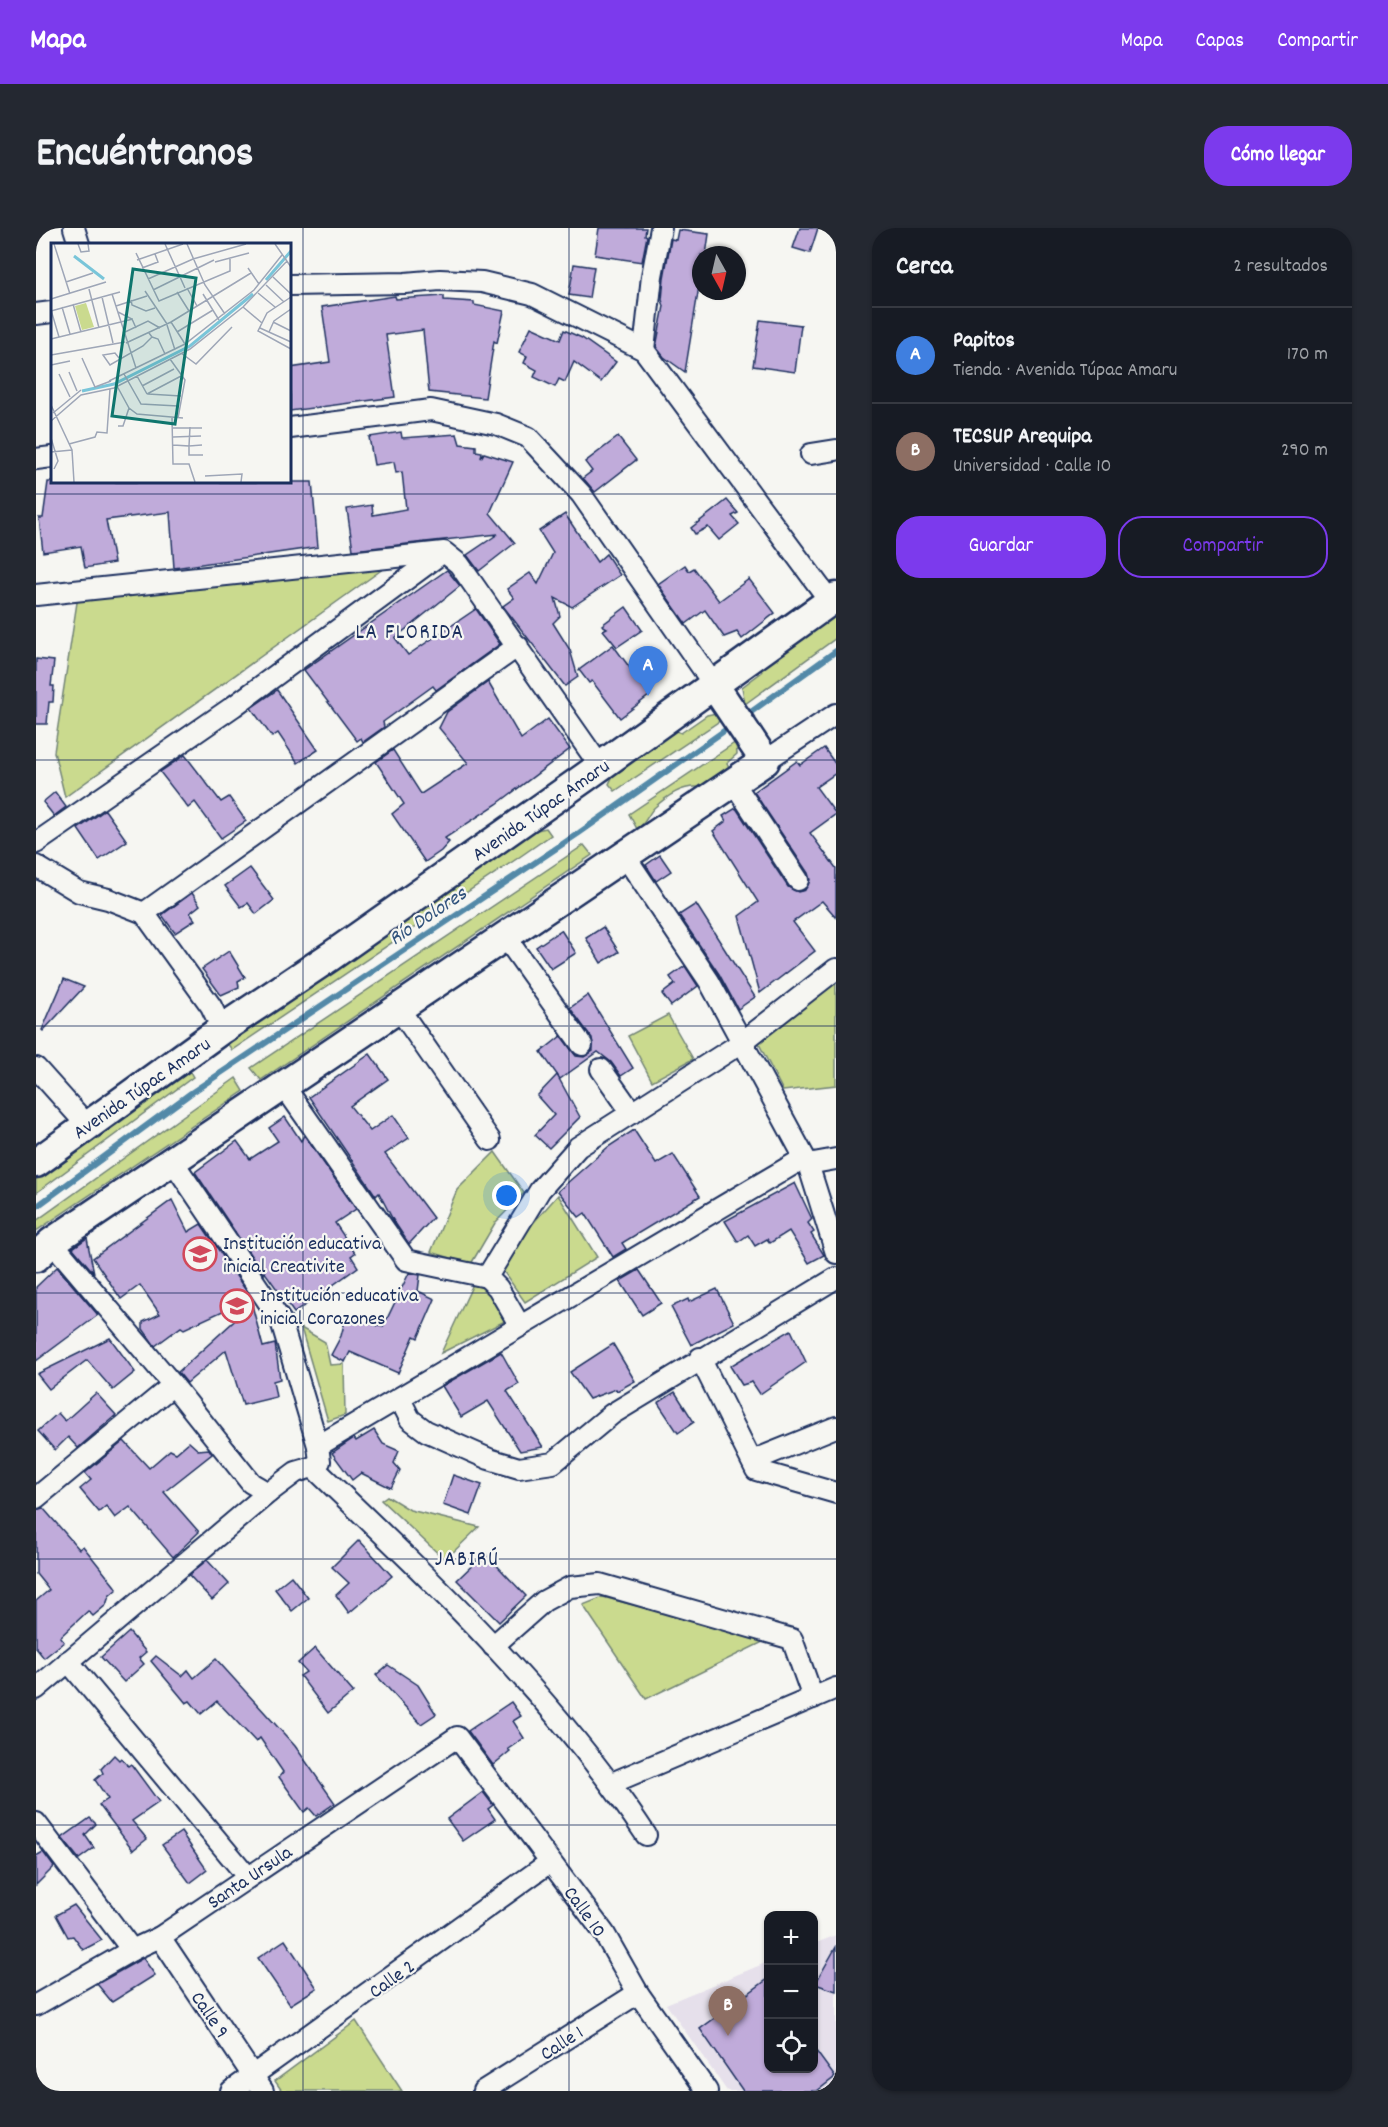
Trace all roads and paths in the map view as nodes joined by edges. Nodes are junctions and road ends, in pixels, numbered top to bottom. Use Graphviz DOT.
graph roads {
  1 [pos="74,228"];
  2 [pos="661,228"];
  3 [pos="79,243"];
  4 [pos="291,285"];
  5 [pos="51,312"];
  6 [pos="36,314"];
  7 [pos="644,350"];
  8 [pos="291,428"];
  9 [pos="836,450"];
  10 [pos="811,454"];
  11 [pos="51,457"];
  12 [pos="36,459"];
  13 [pos="444,552"];
  14 [pos="36,595"];
  15 [pos="833,599"];
  16 [pos="518,646"];
  17 [pos="718,690"];
  18 [pos="836,714"];
  19 [pos="760,754"];
  20 [pos="600,766"];
  21 [pos="734,783"];
  22 [pos="36,843"];
  23 [pos="625,856"];
  24 [pos="36,866"];
  25 [pos="798,880"];
  26 [pos="144,913"];
  27 [pos="504,935"];
  28 [pos="836,969"];
  29 [pos="399,1009"];
  30 [pos="222,1029"];
  31 [pos="741,1042"];
  32 [pos="582,1045"];
  33 [pos="36,1068"];
  34 [pos="601,1069"];
  35 [pos="284,1086"];
  36 [pos="632,1113"];
  37 [pos="87,1125"];
  38 [pos="490,1140"];
  39 [pos="836,1159"];
  40 [pos="172,1160"];
  41 [pos="806,1161"];
  42 [pos="36,1162"];
  43 [pos="44,1249"];
  44 [pos="836,1253"];
  45 [pos="487,1277"];
  46 [pos="836,1278"];
  47 [pos="520,1326"];
  48 [pos="700,1358"];
  49 [pos="173,1385"];
  50 [pos="400,1399"];
  51 [pos="836,1428"];
  52 [pos="318,1446"];
  53 [pos="752,1461"];
  54 [pos="313,1467"];
  55 [pos="268,1493"];
  56 [pos="836,1493"];
  57 [pos="36,1498"];
  58 [pos="493,1646"];
  59 [pos="68,1661"];
  60 [pos="836,1688"];
  61 [pos="36,1689"];
  62 [pos="813,1698"];
  63 [pos="457,1737"];
  64 [pos="612,1783"];
  65 [pos="36,1823"];
  66 [pos="646,1835"];
  67 [pos="549,1862"];
  68 [pos="247,1876"];
  69 [pos="160,1937"];
  70 [pos="132,1950"];
  71 [pos="638,1993"];
  72 [pos="36,2005"];
  73 [pos="258,2083"];
  74 [pos="231,2091"];
  75 [pos="483,2091"];
  76 [pos="706,2091"];
  1 -- 3 [label="street"];
  2 -- 7 [label="street"];
  4 -- 7 [label="street"];
  5 -- 6 [label="street"];
  7 -- 15 [label="street"];
  8 -- 17 [label="street"];
  9 -- 10 [label="street"];
  11 -- 12 [label="street"];
  13 -- 14 [label="street"];
  13 -- 16 [label="street"];
  13 -- 22 [label="street"];
  15 -- 17 [label="street, Avenida Túpac Amaru"];
  16 -- 20 [label="street"];
  16 -- 26 [label="street"];
  17 -- 19 [label="street"];
  17 -- 20 [label="street, Avenida Túpac Amaru"];
  18 -- 19 [label="street"];
  19 -- 21 [label="street"];
  20 -- 30 [label="street, Avenida Túpac Amaru"];
  21 -- 23 [label="street"];
  21 -- 25 [label="street"];
  23 -- 27 [label="street"];
  23 -- 31 [label="street"];
  24 -- 26 [label="street"];
  26 -- 30 [label="street"];
  27 -- 29 [label="street"];
  27 -- 32 [label="street"];
  28 -- 31 [label="street"];
  29 -- 35 [label="street"];
  29 -- 38 [label="street"];
  30 -- 37 [label="street, Avenida Túpac Amaru"];
  31 -- 36 [label="street"];
  31 -- 41 [label="street"];
  33 -- 37 [label="street"];
  34 -- 36 [label="street"];
  35 -- 40 [label="street"];
  35 -- 45 [label="street"];
  36 -- 45 [label="street"];
  37 -- 42 [label="street, Avenida Túpac Amaru"];
  39 -- 41 [label="street"];
  40 -- 43 [label="street"];
  40 -- 52 [label="street"];
  41 -- 44 [label="street"];
  41 -- 47 [label="street"];
  43 -- 49 [label="street"];
  45 -- 47 [label="street"];
  46 -- 48 [label="street"];
  47 -- 50 [label="street"];
  48 -- 50 [label="street"];
  48 -- 53 [label="street"];
  49 -- 55 [label="street"];
  49 -- 57 [label="street"];
  50 -- 52 [label="street"];
  51 -- 53 [label="street"];
  52 -- 54 [label="street"];
  53 -- 56 [label="street"];
  54 -- 55 [label="street"];
  54 -- 58 [label="street"];
  55 -- 59 [label="street"];
  58 -- 62 [label="street"];
  58 -- 64 [label="street"];
  59 -- 61 [label="street"];
  59 -- 68 [label="street"];
  60 -- 62 [label="street"];
  62 -- 64 [label="street"];
  63 -- 67 [label="street, Calle 10"];
  63 -- 68 [label="street, Santa Ursula"];
  64 -- 66 [label="street"];
  65 -- 70 [label="street"];
  67 -- 71 [label="street, Calle 10"];
  67 -- 73 [label="street, Calle 2"];
  68 -- 69 [label="street, Santa Ursula"];
  69 -- 70 [label="street, Santa Ursula"];
  69 -- 73 [label="street, Calle 9"];
  70 -- 72 [label="street, Santa Ursula"];
  71 -- 75 [label="street, Calle 1"];
  71 -- 76 [label="street, Calle 10"];
  73 -- 74 [label="street, Calle 2"];
}
